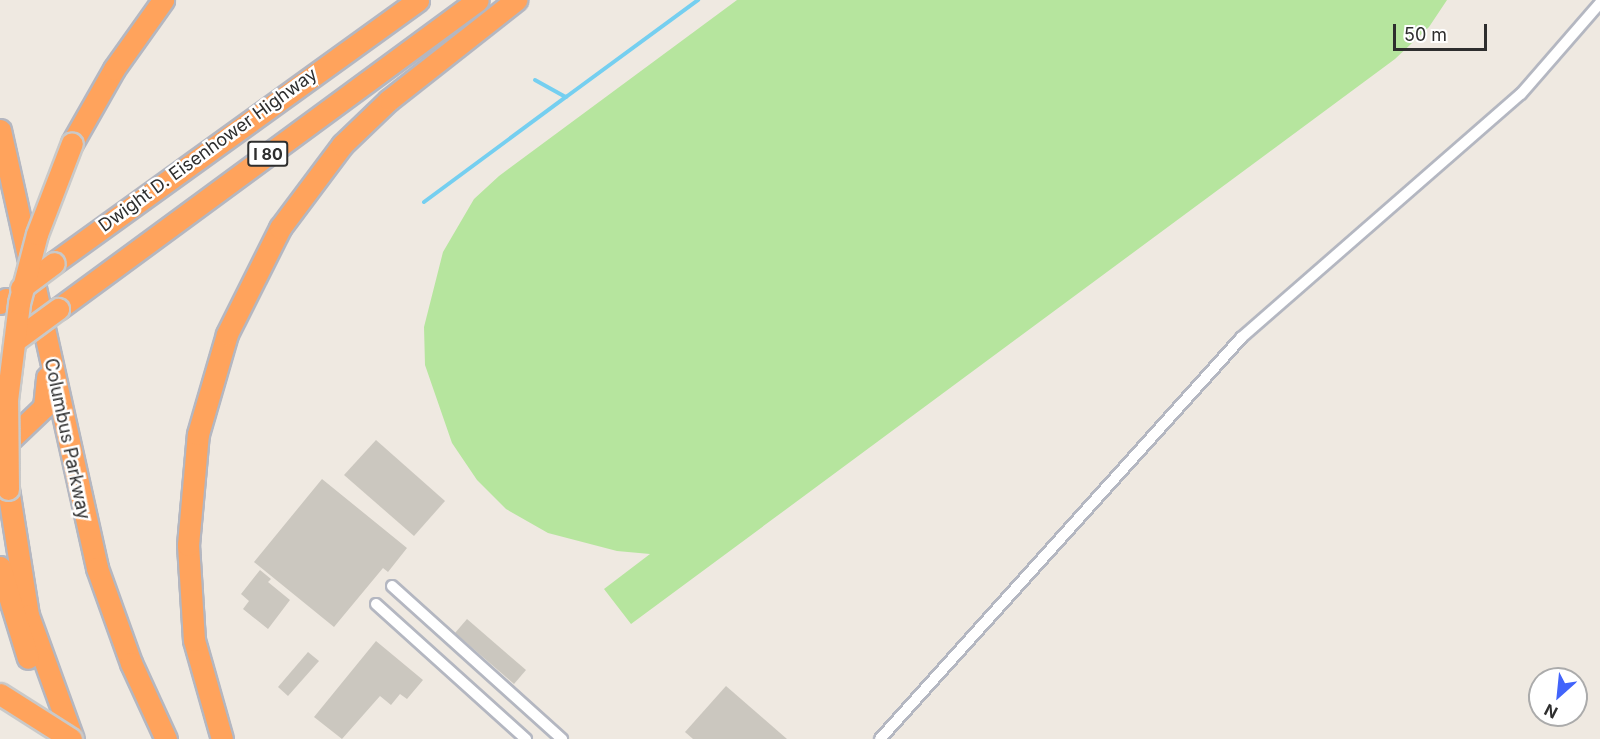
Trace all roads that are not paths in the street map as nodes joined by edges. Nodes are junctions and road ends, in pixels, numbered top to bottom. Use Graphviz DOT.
graph roads {
  1 [pos="163,0"];
  2 [pos="418,0"];
  3 [pos="478,0"];
  4 [pos="516,0"];
  5 [pos="1600,3"];
  6 [pos="0,130"];
  7 [pos="3,301"];
  8 [pos="41,327"];
  9 [pos="17,339"];
  10 [pos="0,352"];
  11 [pos="0,357"];
  12 [pos="0,450"];
  13 [pos="0,567"];
  14 [pos="392,586"];
  15 [pos="376,604"];
  16 [pos="0,694"];
  17 [pos="71,739"];
  18 [pos="166,739"];
  19 [pos="222,739"];
  20 [pos="526,739"];
  21 [pos="562,739"];
  22 [pos="880,739"];
  1 -- 17 [label="highway, bridge"];
  2 -- 7 [label="highway, Dwight D. Eisenhower Highway / I 80, bridge"];
  3 -- 9 [label="highway, I 80, bridge"];
  4 -- 19 [label="highway"];
  5 -- 22 [label="street"];
  6 -- 8 [label="highway, Columbus Parkway"];
  8 -- 12 [label="highway"];
  8 -- 18 [label="highway, Columbus Parkway"];
  9 -- 10 [label="highway, I 80"];
  9 -- 11 [label="highway"];
  13 -- 17 [label="highway"];
  14 -- 21 [label="street"];
  15 -- 20 [label="street"];
  16 -- 17 [label="highway, bridge"];
}
